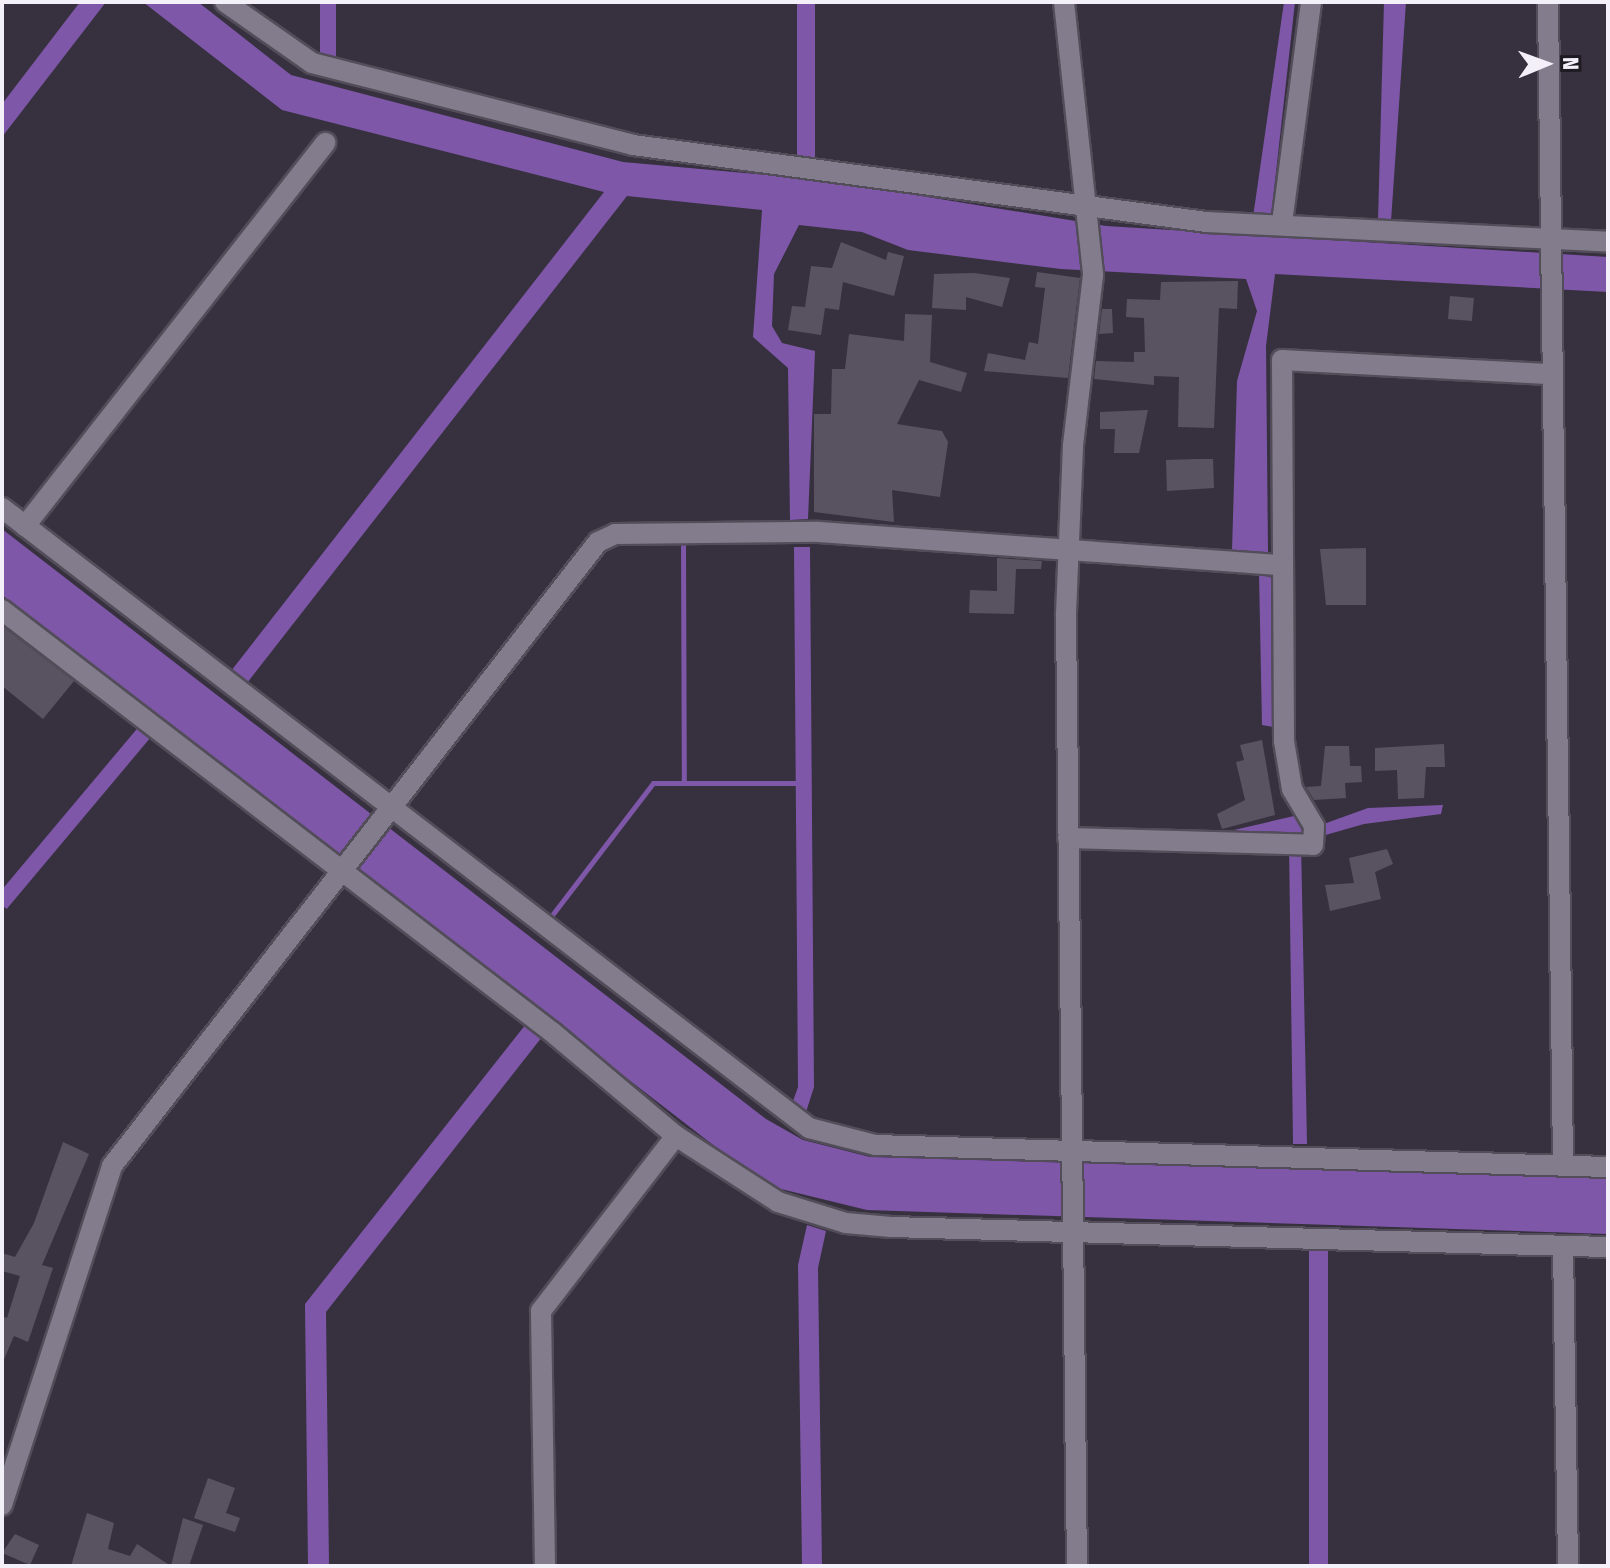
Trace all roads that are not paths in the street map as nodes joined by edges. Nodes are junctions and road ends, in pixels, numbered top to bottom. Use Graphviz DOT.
graph roads {
  1 [pos="225,2"];
  2 [pos="1064,2"];
  3 [pos="1311,2"];
  4 [pos="1548,2"];
  5 [pos="325,143"];
  6 [pos="1090,214"];
  7 [pos="1282,223"];
  8 [pos="1608,242"];
  9 [pos="1550,244"];
  10 [pos="1552,374"];
  11 [pos="2,508"];
  12 [pos="25,526"];
  13 [pos="1070,550"];
  14 [pos="1282,565"];
  15 [pos="2,610"];
  16 [pos="387,812"];
  17 [pos="1068,838"];
  18 [pos="343,869"];
  19 [pos="676,1136"];
  20 [pos="1072,1154"];
  21 [pos="1563,1166"];
  22 [pos="1608,1167"];
  23 [pos="1073,1225"];
  24 [pos="1563,1246"];
  25 [pos="1608,1247"];
  26 [pos="2,1505"];
  27 [pos="545,1566"];
  28 [pos="1077,1566"];
  29 [pos="1568,1566"];
  1 -- 6 [label="street"];
  2 -- 6 [label="street"];
  3 -- 7 [label="street"];
  4 -- 9 [label="street"];
  5 -- 12 [label="street"];
  6 -- 7 [label="street"];
  6 -- 13 [label="street"];
  7 -- 9 [label="street"];
  8 -- 9 [label="street"];
  9 -- 10 [label="street"];
  10 -- 14 [label="street"];
  10 -- 21 [label="street"];
  11 -- 12 [label="street"];
  12 -- 16 [label="street"];
  13 -- 14 [label="street"];
  13 -- 16 [label="street"];
  13 -- 17 [label="street"];
  14 -- 17 [label="street"];
  15 -- 18 [label="street"];
  16 -- 18 [label="street"];
  16 -- 20 [label="street"];
  17 -- 20 [label="street"];
  18 -- 19 [label="street"];
  18 -- 26 [label="street"];
  19 -- 23 [label="street"];
  19 -- 27 [label="street"];
  20 -- 21 [label="street"];
  20 -- 23 [label="street"];
  21 -- 22 [label="street"];
  23 -- 24 [label="street"];
  23 -- 28 [label="street"];
  24 -- 25 [label="street"];
  24 -- 29 [label="street"];
}
